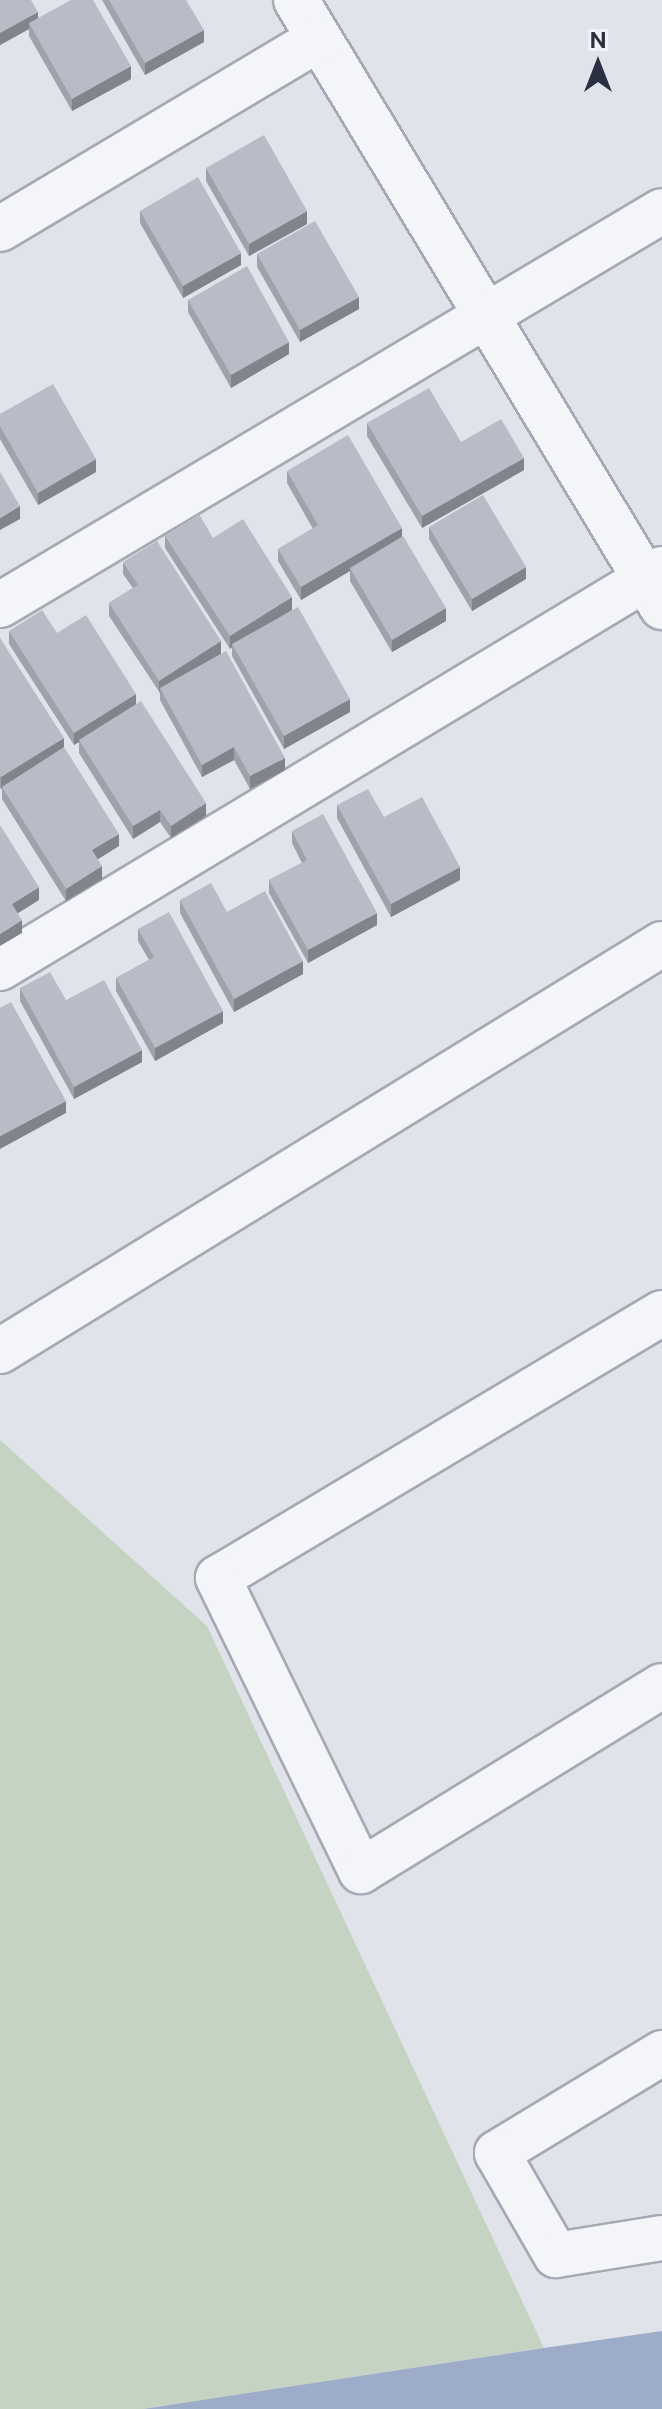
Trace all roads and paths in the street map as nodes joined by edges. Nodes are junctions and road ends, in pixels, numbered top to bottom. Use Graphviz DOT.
graph roads {
  1 [pos="296,0"];
  2 [pos="319,39"];
  3 [pos="662,211"];
  4 [pos="0,229"];
  5 [pos="485,314"];
  6 [pos="656,585"];
  7 [pos="0,605"];
  8 [pos="662,944"];
  9 [pos="0,968"];
  10 [pos="662,1313"];
  11 [pos="0,1351"];
  12 [pos="662,1686"];
  13 [pos="662,2053"];
  14 [pos="662,2238"];
  1 -- 2 [label="street"];
  2 -- 4 [label="street"];
  2 -- 5 [label="street"];
  3 -- 5 [label="street"];
  5 -- 6 [label="street"];
  5 -- 7 [label="street"];
  6 -- 9 [label="street"];
  8 -- 11 [label="street"];
  10 -- 12 [label="street"];
  13 -- 14 [label="street"];
}
